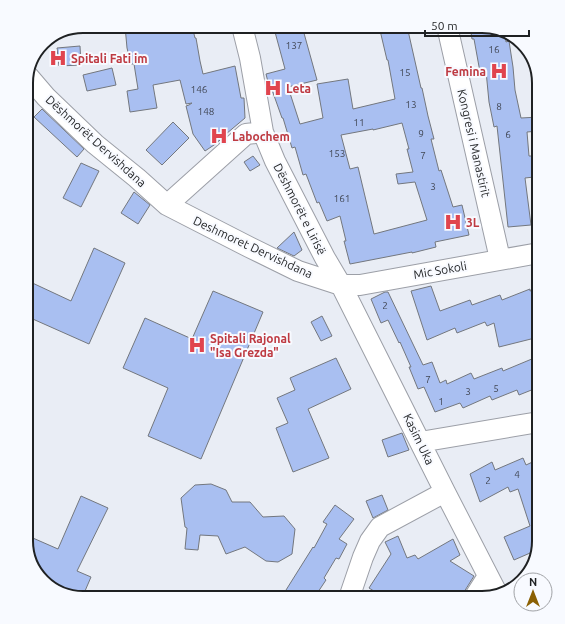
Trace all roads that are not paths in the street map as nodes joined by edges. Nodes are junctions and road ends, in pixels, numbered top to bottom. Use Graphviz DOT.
graph roads {
  1 [pos="244,33"];
  2 [pos="449,33"];
  3 [pos="33,82"];
  4 [pos="263,132"];
  5 [pos="167,204"];
  6 [pos="532,254"];
  7 [pos="500,259"];
  8 [pos="341,285"];
  9 [pos="532,423"];
  10 [pos="420,442"];
  11 [pos="445,492"];
  12 [pos="493,585"];
  13 [pos="351,591"];
  14 [pos="485,591"];
  1 -- 4 [label="street, Dëshmorët e Lirisë"];
  2 -- 7 [label="street, Kongresi i Manastirit"];
  3 -- 5 [label="street, Dëshmorët Dervishdana"];
  4 -- 5 [label="street"];
  4 -- 8 [label="street, Dëshmorët e Lirisë"];
  5 -- 8 [label="street, Deshmoret Dervishdana"];
  6 -- 7 [label="street, Mic Sokoli"];
  7 -- 8 [label="street, Mic Sokoli"];
  8 -- 10 [label="street, Kasim Uka"];
  9 -- 10 [label="street"];
  10 -- 11 [label="street, Kasim Uka"];
  11 -- 12 [label="street, Kasim Uka"];
  11 -- 13 [label="street"];
  12 -- 14 [label="street"];
}
